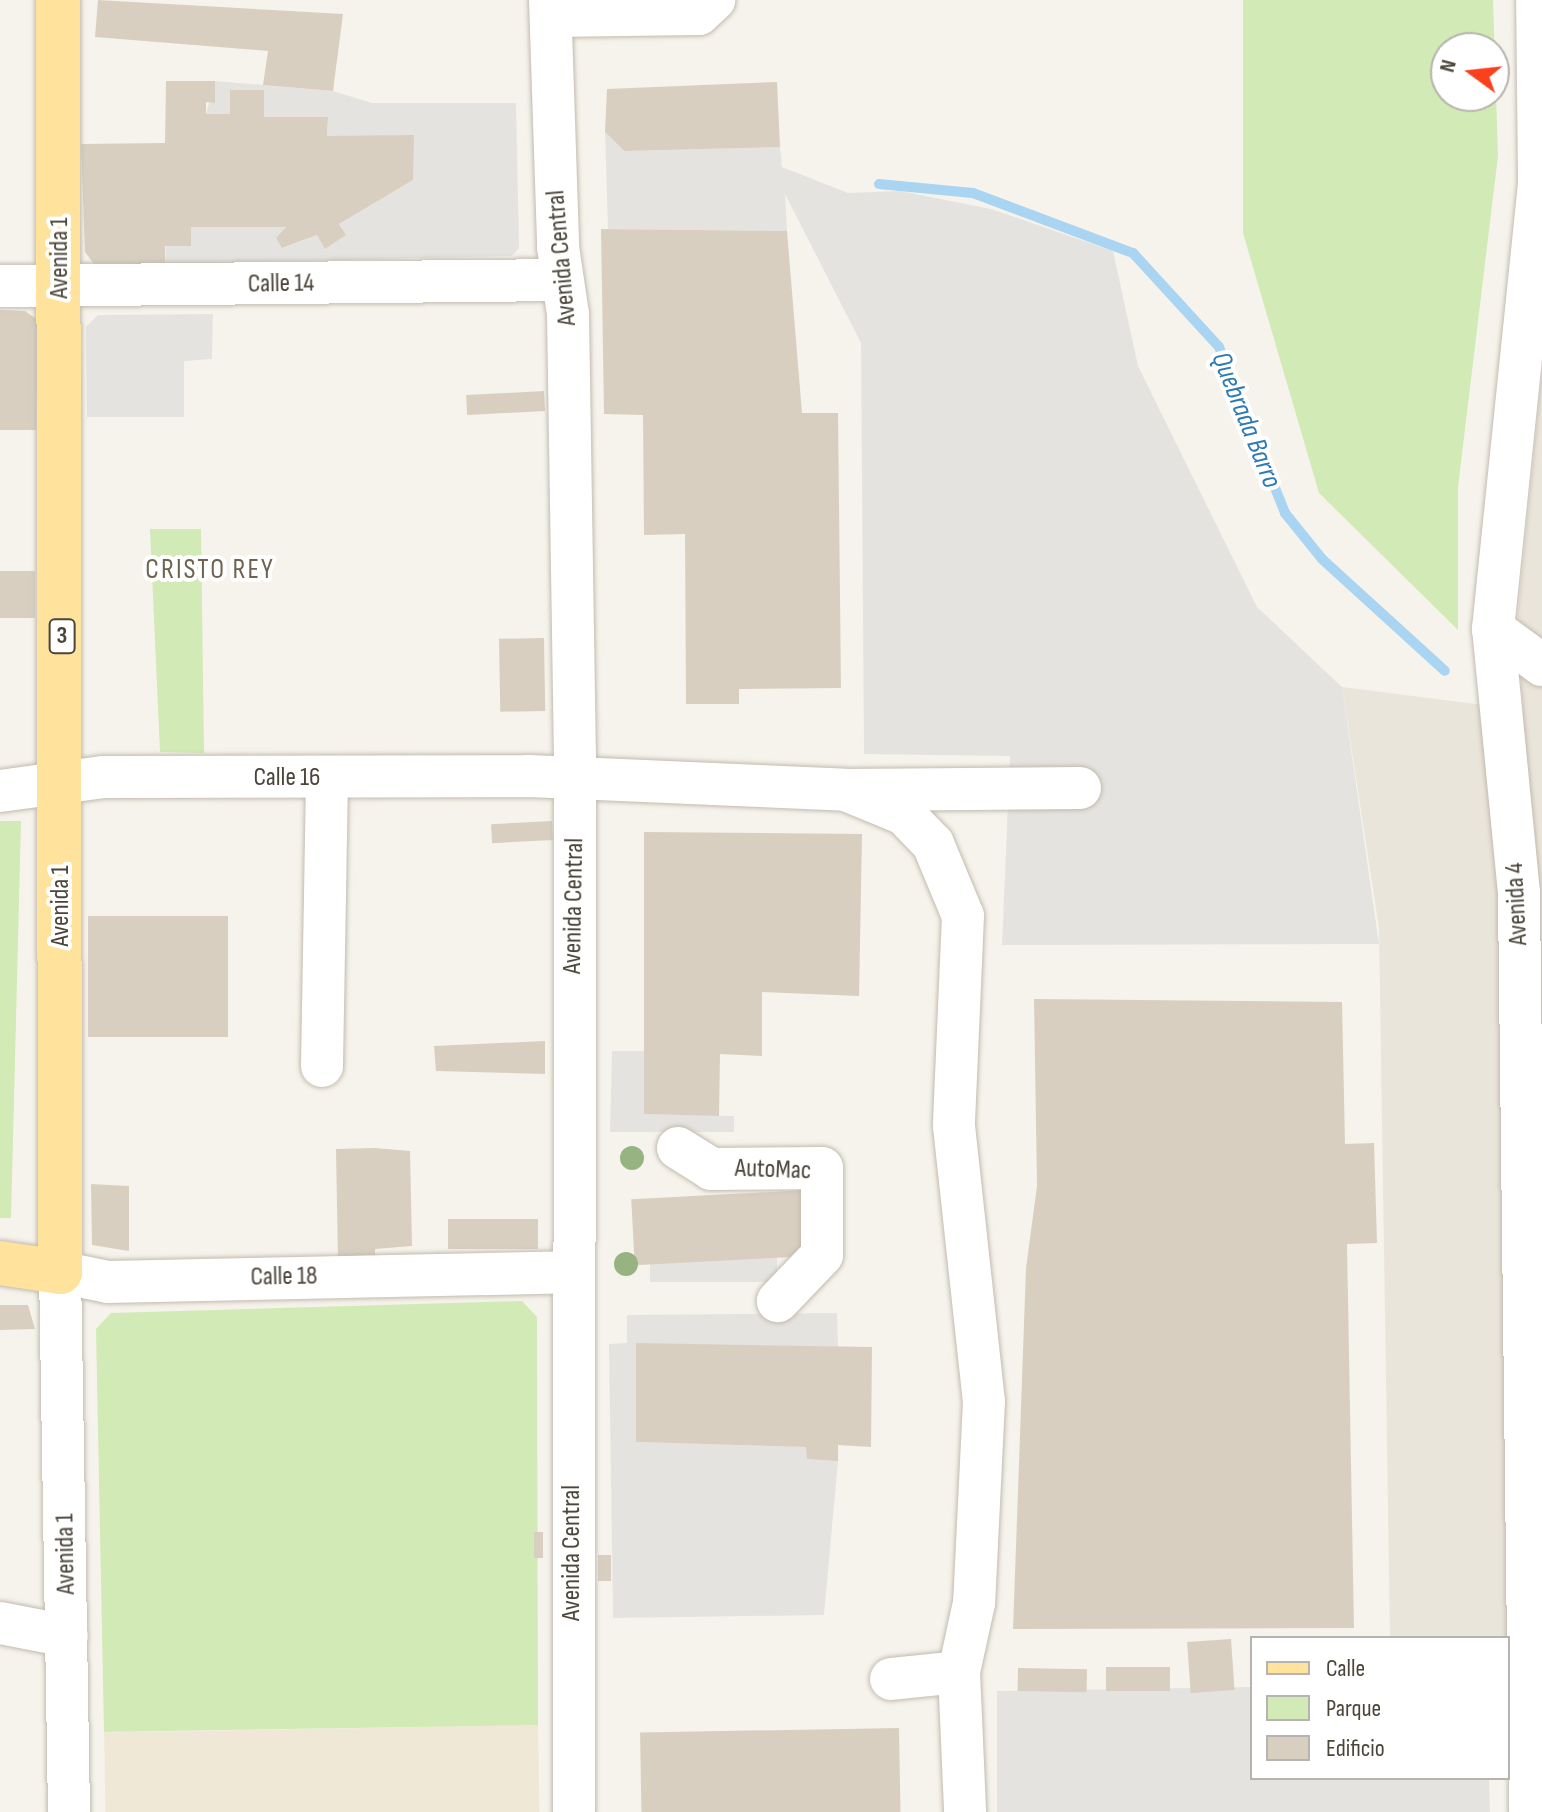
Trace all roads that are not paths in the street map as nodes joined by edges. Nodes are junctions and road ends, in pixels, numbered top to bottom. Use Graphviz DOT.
graph roads {
  1 [pos="58,0"];
  2 [pos="714,0"];
  3 [pos="1537,0"];
  4 [pos="550,8"];
  5 [pos="1541,181"];
  6 [pos="561,280"];
  7 [pos="0,286"];
  8 [pos="60,287"];
  9 [pos="1493,629"];
  10 [pos="1542,665"];
  11 [pos="327,779"];
  12 [pos="575,781"];
  13 [pos="63,786"];
  14 [pos="1080,788"];
  15 [pos="846,790"];
  16 [pos="0,791"];
  17 [pos="322,1066"];
  18 [pos="678,1148"];
  19 [pos="0,1263"];
  20 [pos="60,1272"];
  21 [pos="570,1272"];
  22 [pos="1532,1274"];
  23 [pos="778,1301"];
  24 [pos="1533,1560"];
  25 [pos="0,1623"];
  26 [pos="67,1636"];
  27 [pos="959,1672"];
  28 [pos="891,1679"];
  29 [pos="69,1812"];
  30 [pos="574,1812"];
  31 [pos="965,1812"];
  32 [pos="1530,1812"];
  1 -- 8 [label="main road, Avenida 1 / 3"];
  2 -- 4 [label="street"];
  3 -- 5 [label="street, Avenida 4"];
  4 -- 6 [label="street, Avenida Central"];
  5 -- 9 [label="street, Avenida 4"];
  6 -- 8 [label="street, Calle 14"];
  6 -- 12 [label="street, Avenida Central"];
  7 -- 8 [label="street, Calle 14"];
  8 -- 13 [label="main road, Avenida 1 / 3"];
  9 -- 10 [label="street"];
  9 -- 22 [label="street, Avenida 4"];
  11 -- 12 [label="street, Calle 16"];
  11 -- 13 [label="street, Calle 16"];
  11 -- 17 [label="street"];
  12 -- 15 [label="street, Calle 16"];
  12 -- 21 [label="street, Avenida Central"];
  13 -- 16 [label="street, Calle 16"];
  13 -- 20 [label="main road, Avenida 1 / 3"];
  14 -- 15 [label="street, Calle 16"];
  15 -- 27 [label="street"];
  18 -- 23 [label="street, AutoMac"];
  19 -- 20 [label="main road, Calle 18"];
  20 -- 21 [label="street, Calle 18"];
  20 -- 26 [label="street, Avenida 1"];
  21 -- 30 [label="street, Avenida Central"];
  22 -- 24 [label="street, Avenida 4"];
  24 -- 32 [label="street, Avenida 4"];
  25 -- 26 [label="street"];
  26 -- 29 [label="street, Avenida 1"];
  27 -- 28 [label="street"];
  27 -- 31 [label="street"];
}
